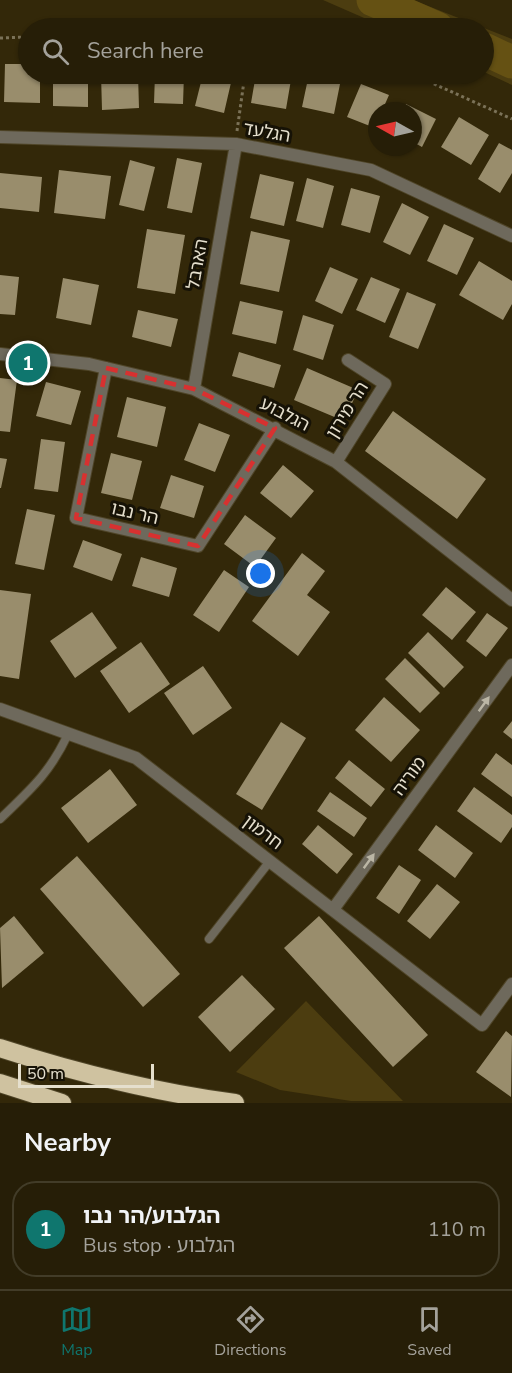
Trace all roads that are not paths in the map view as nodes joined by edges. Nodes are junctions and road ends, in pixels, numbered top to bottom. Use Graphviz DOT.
graph roads {
  1 [pos="0,137"];
  2 [pos="236,144"];
  3 [pos="512,236"];
  4 [pos="0,354"];
  5 [pos="348,360"];
  6 [pos="106,368"];
  7 [pos="194,389"];
  8 [pos="275,428"];
  9 [pos="336,462"];
  10 [pos="512,600"];
  11 [pos="512,665"];
  12 [pos="0,709"];
  13 [pos="68,734"];
  14 [pos="0,819"];
  15 [pos="270,861"];
  16 [pos="334,908"];
  17 [pos="209,939"];
  18 [pos="512,984"];
  19 [pos="0,1048"];
  20 [pos="0,1083"];
  21 [pos="62,1103"];
  22 [pos="234,1103"];
  1 -- 2 [label="street, הגלעד"];
  2 -- 3 [label="street, הגלעד"];
  2 -- 7 [label="street, הארבל"];
  4 -- 6 [label="street, הגלבוע"];
  5 -- 9 [label="street, הר מירון"];
  6 -- 7 [label="street, הגלבוע"];
  6 -- 8 [label="street, הר נבו"];
  7 -- 8 [label="street, הגלבוע"];
  8 -- 9 [label="street, הגלבוע"];
  9 -- 10 [label="street, הגלבוע"];
  16 -- 11 [label="street, מוריה, one-way"];
  12 -- 13 [label="street, חרמון"];
  13 -- 14 [label="lane"];
  13 -- 15 [label="street, חרמון"];
  15 -- 16 [label="street, חרמון"];
  15 -- 17 [label="lane"];
  16 -- 18 [label="street, חרמון"];
  19 -- 22 [label="highway"];
  20 -- 21 [label="highway"];
}
